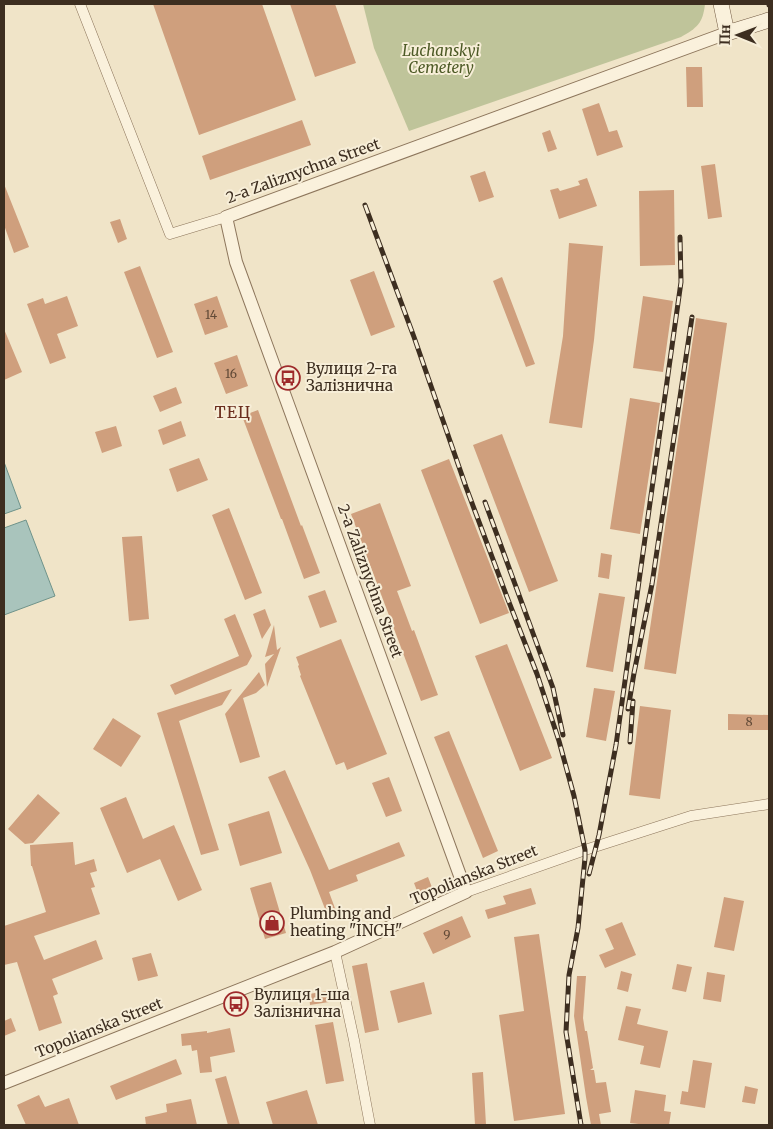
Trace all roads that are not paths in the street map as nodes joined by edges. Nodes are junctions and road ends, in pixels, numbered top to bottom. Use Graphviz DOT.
graph roads {
  1 [pos="80,4"];
  2 [pos="721,4"];
  3 [pos="769,20"];
  4 [pos="727,34"];
  5 [pos="226,216"];
  6 [pos="769,804"];
  7 [pos="466,892"];
  8 [pos="335,952"];
  9 [pos="4,1083"];
  10 [pos="370,1125"];
  1 -- 5 [label="street"];
  2 -- 4 [label="main road"];
  3 -- 4 [label="main road"];
  4 -- 5 [label="street, 2-a Zaliznychna Street"];
  5 -- 7 [label="street, 2-a Zaliznychna Street"];
  6 -- 7 [label="street, Topolianska Street"];
  7 -- 8 [label="street, Topolianska Street"];
  8 -- 9 [label="street, Topolianska Street"];
  8 -- 10 [label="street"];
}
